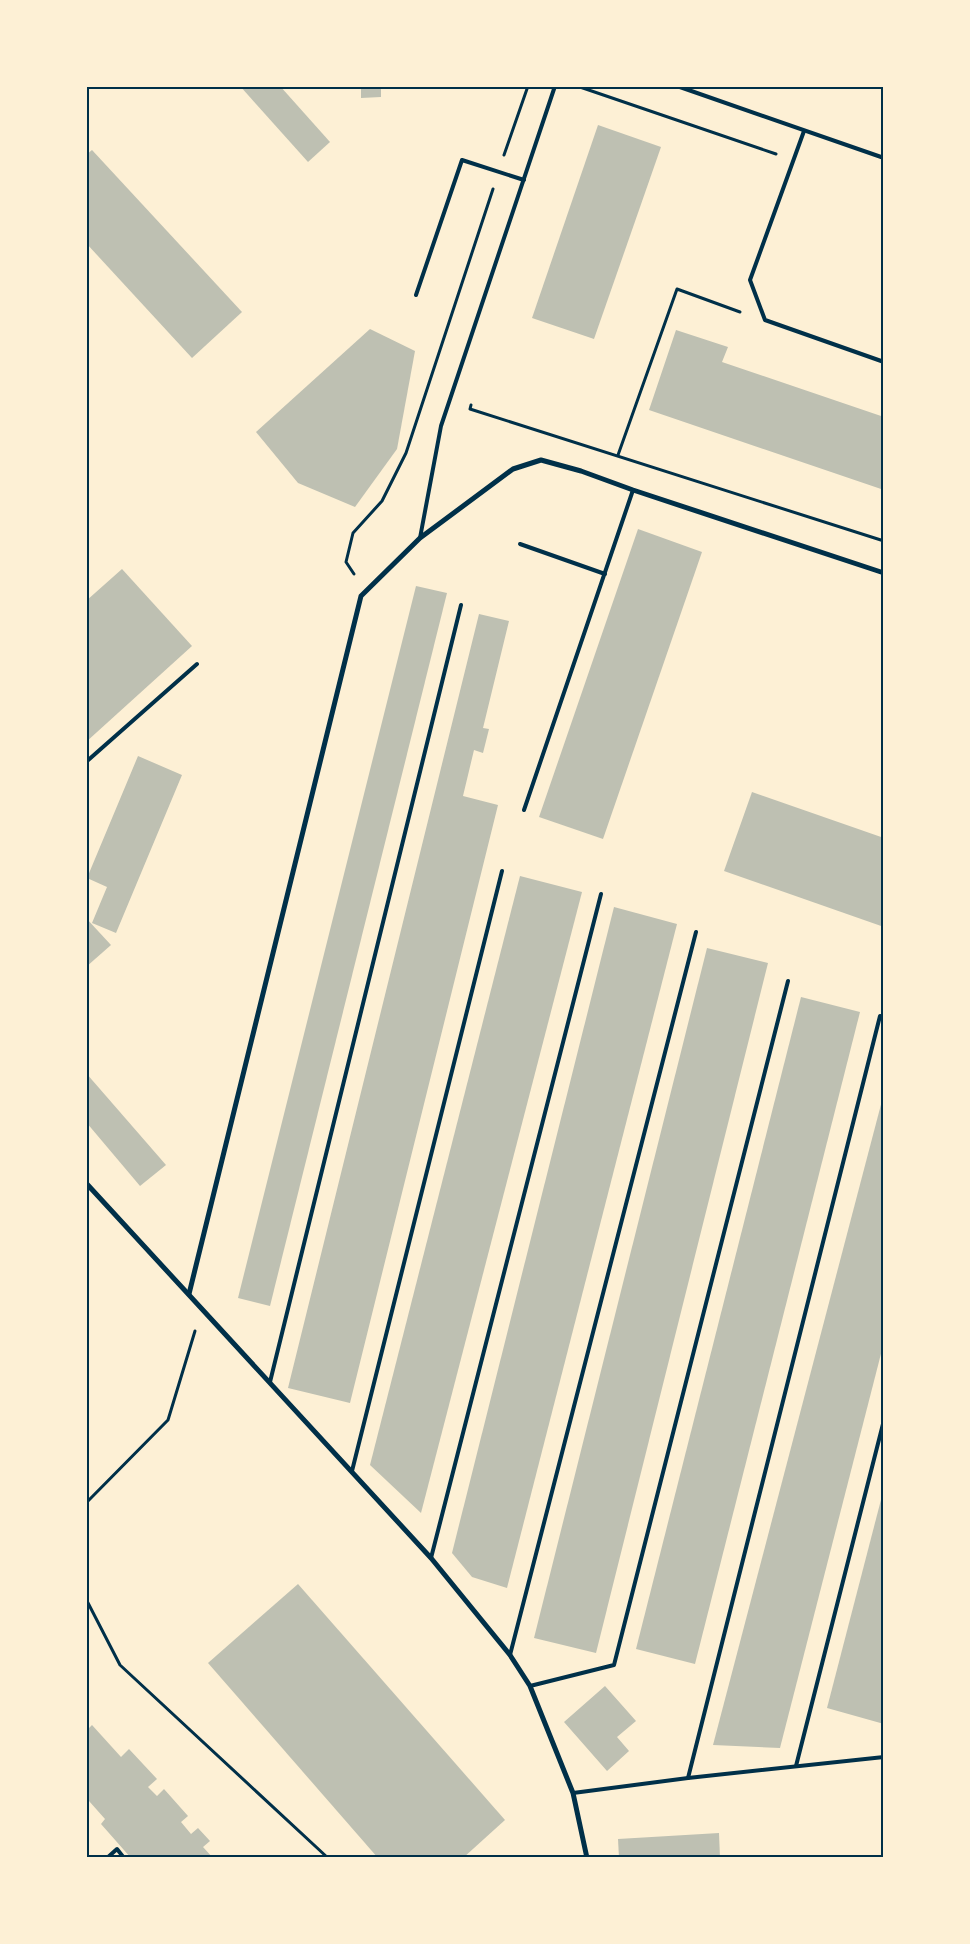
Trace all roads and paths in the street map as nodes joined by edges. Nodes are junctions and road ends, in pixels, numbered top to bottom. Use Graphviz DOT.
graph roads {
  1 [pos="528,86"];
  2 [pos="556,86"];
  3 [pos="576,86"];
  4 [pos="677,86"];
  5 [pos="697,86"];
  6 [pos="695,92"];
  7 [pos="573,93"];
  8 [pos="804,130"];
  9 [pos="884,158"];
  10 [pos="793,160"];
  11 [pos="498,172"];
  12 [pos="524,180"];
  13 [pos="416,295"];
  14 [pos="764,320"];
  15 [pos="884,362"];
  16 [pos="473,400"];
  17 [pos="618,455"];
  18 [pos="633,490"];
  19 [pos="420,538"];
  20 [pos="884,541"];
  21 [pos="520,544"];
  22 [pos="884,573"];
  23 [pos="605,574"];
  24 [pos="365,592"];
  25 [pos="461,605"];
  26 [pos="197,664"];
  27 [pos="86,762"];
  28 [pos="524,810"];
  29 [pos="502,871"];
  30 [pos="601,894"];
  31 [pos="696,932"];
  32 [pos="788,981"];
  33 [pos="880,1016"];
  34 [pos="86,1183"];
  35 [pos="189,1294"];
  36 [pos="202,1307"];
  37 [pos="270,1382"];
  38 [pos="884,1420"];
  39 [pos="352,1471"];
  40 [pos="86,1503"];
  41 [pos="431,1558"];
  42 [pos="86,1599"];
  43 [pos="510,1655"];
  44 [pos="530,1686"];
  45 [pos="884,1757"];
  46 [pos="796,1766"];
  47 [pos="688,1778"];
  48 [pos="573,1793"];
  49 [pos="107,1858"];
  50 [pos="124,1858"];
  51 [pos="328,1858"];
  52 [pos="587,1858"];
  1 -- 11 [label="path"];
  2 -- 12 [label="lane"];
  3 -- 7 [label="path"];
  3 -- 10 [label="path"];
  4 -- 6 [label="lane"];
  5 -- 6 [label="lane"];
  6 -- 8 [label="lane"];
  8 -- 9 [label="lane"];
  8 -- 10 [label="lane"];
  10 -- 14 [label="lane"];
  11 -- 12 [label="lane"];
  11 -- 13 [label="lane"];
  11 -- 24 [label="path"];
  12 -- 19 [label="lane"];
  14 -- 15 [label="lane"];
  14 -- 17 [label="path"];
  16 -- 17 [label="path"];
  17 -- 20 [label="path"];
  18 -- 19 [label="street"];
  18 -- 22 [label="street"];
  18 -- 23 [label="lane"];
  19 -- 24 [label="street"];
  21 -- 23 [label="lane"];
  23 -- 28 [label="lane"];
  24 -- 35 [label="street"];
  25 -- 37 [label="lane"];
  26 -- 27 [label="lane"];
  29 -- 39 [label="lane"];
  30 -- 41 [label="lane"];
  31 -- 43 [label="lane"];
  32 -- 44 [label="lane"];
  33 -- 47 [label="lane"];
  34 -- 35 [label="street"];
  35 -- 36 [label="street"];
  36 -- 37 [label="street"];
  36 -- 40 [label="path"];
  37 -- 39 [label="street"];
  38 -- 46 [label="lane"];
  39 -- 41 [label="street"];
  41 -- 43 [label="street"];
  42 -- 51 [label="path"];
  43 -- 44 [label="street"];
  44 -- 48 [label="street"];
  45 -- 46 [label="lane"];
  46 -- 47 [label="lane"];
  47 -- 48 [label="lane"];
  48 -- 52 [label="street"];
  49 -- 50 [label="lane"];
}
